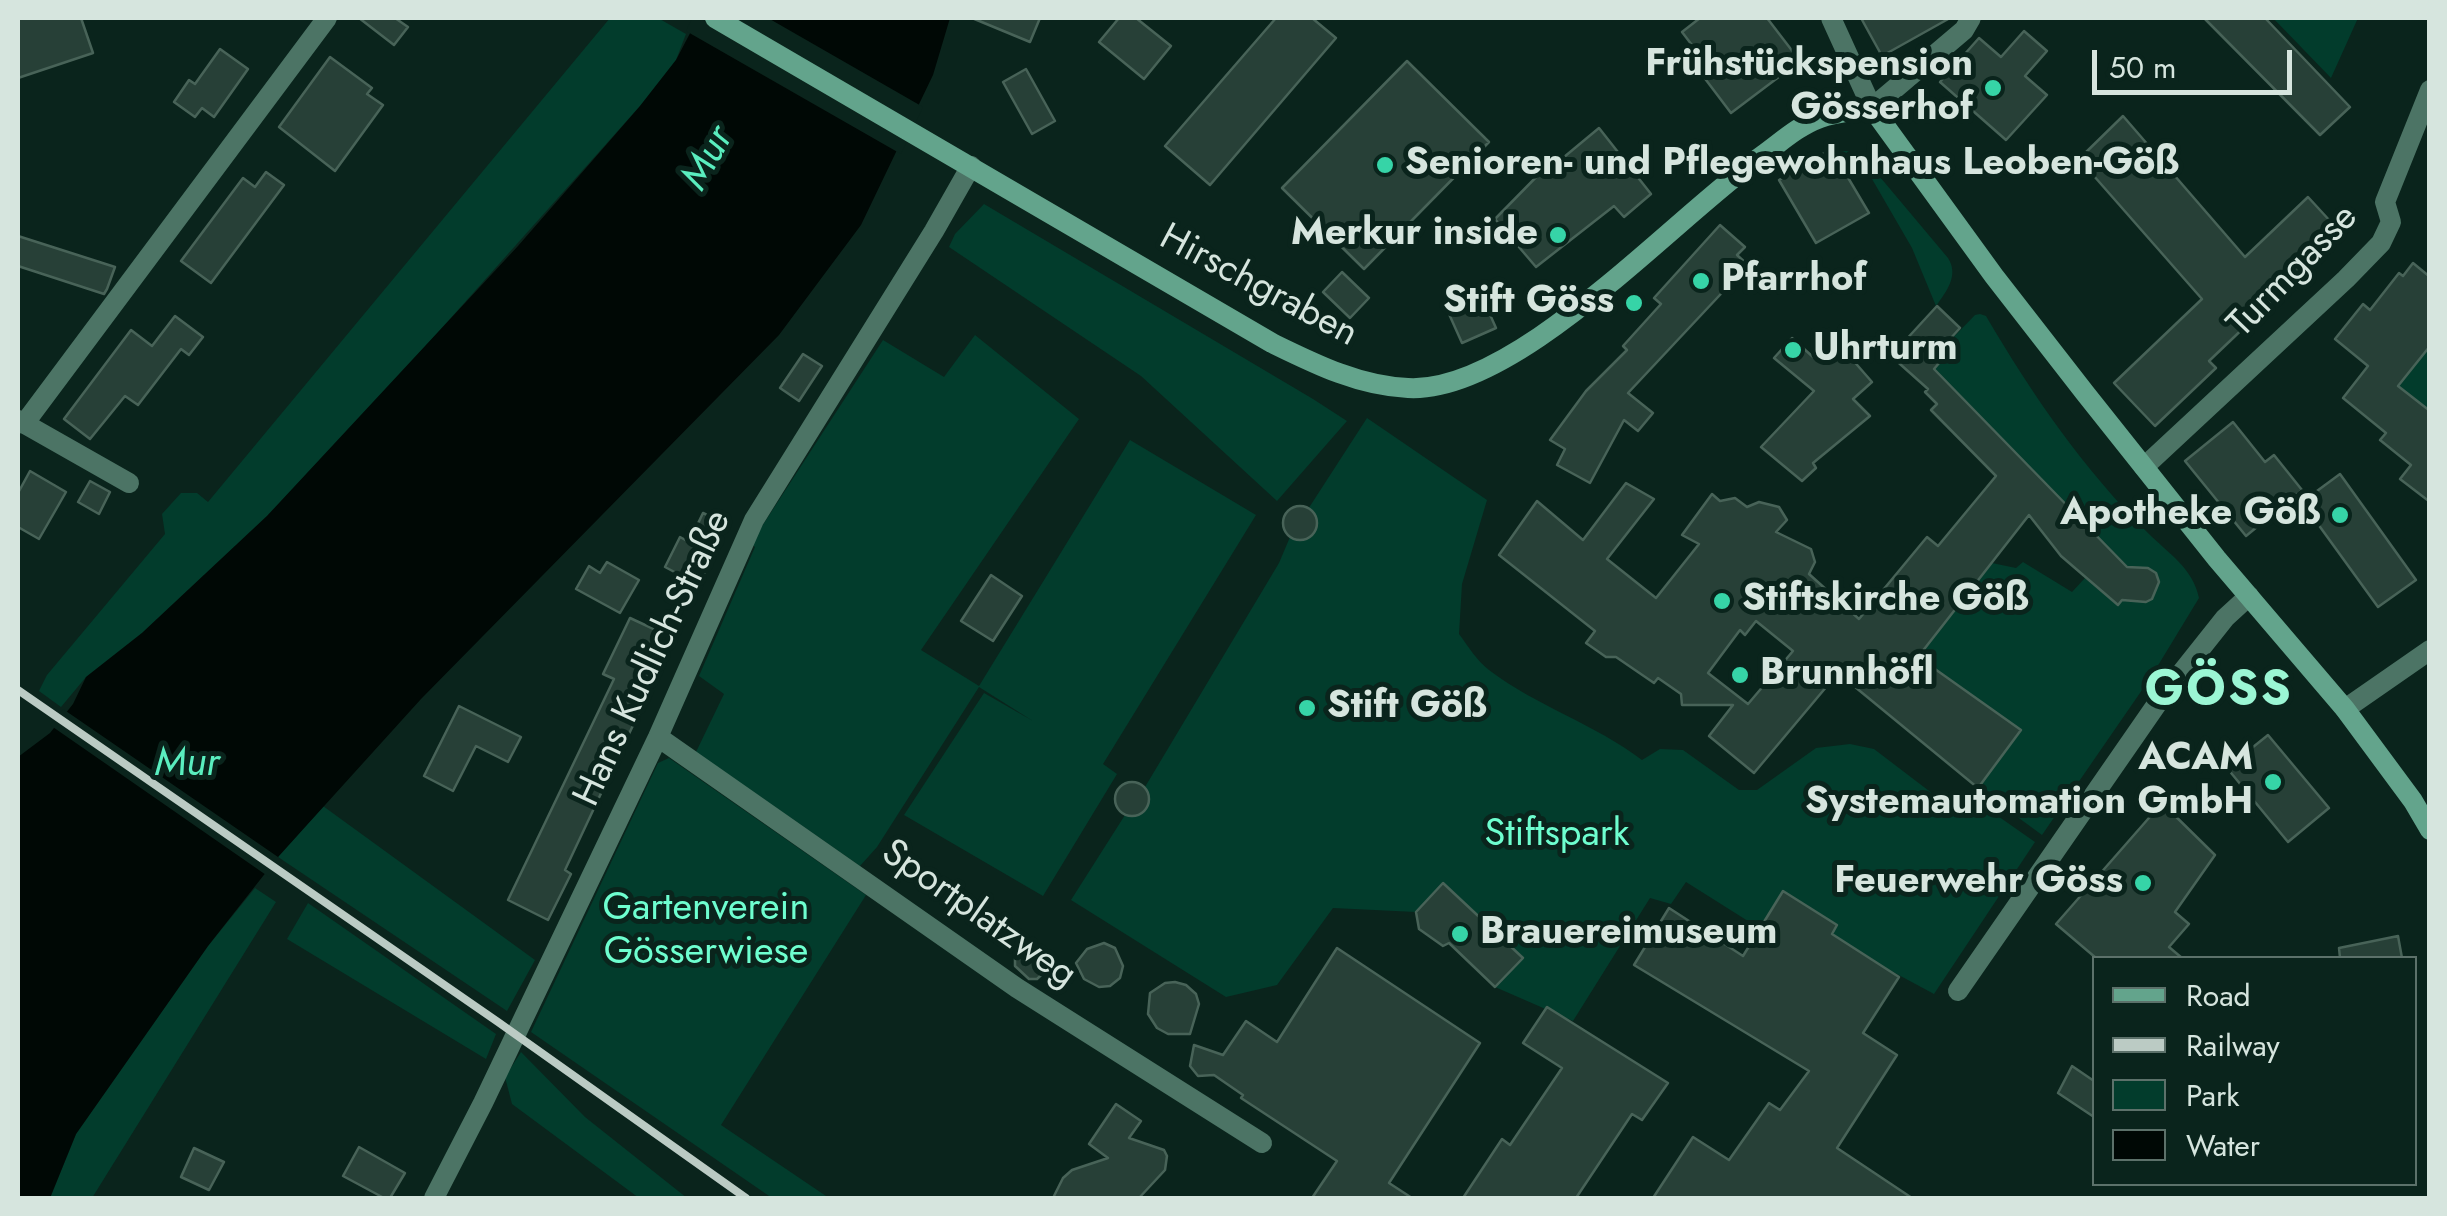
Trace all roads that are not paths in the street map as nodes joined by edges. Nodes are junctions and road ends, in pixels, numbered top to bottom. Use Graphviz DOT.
graph roads {
  1 [pos="327,18"];
  2 [pos="716,18"];
  3 [pos="1831,18"];
  4 [pos="1971,18"];
  5 [pos="2430,90"];
  6 [pos="1872,108"];
  7 [pos="970,166"];
  8 [pos="20,422"];
  9 [pos="2144,466"];
  10 [pos="129,483"];
  11 [pos="2249,596"];
  12 [pos="2430,650"];
  13 [pos="2344,709"];
  14 [pos="658,737"];
  15 [pos="2430,830"];
  16 [pos="1958,992"];
  17 [pos="1262,1143"];
  18 [pos="434,1198"];
  1 -- 8 [label="street"];
  2 -- 7 [label="main road, Hirschgraben"];
  3 -- 6 [label="street"];
  4 -- 6 [label="street"];
  5 -- 9 [label="street, Turmgasse"];
  6 -- 7 [label="main road, Hirschgraben"];
  6 -- 9 [label="main road"];
  7 -- 14 [label="street, Hans Kudlich-Straße"];
  8 -- 10 [label="street"];
  9 -- 11 [label="main road"];
  11 -- 13 [label="main road"];
  11 -- 16 [label="street"];
  12 -- 13 [label="street"];
  13 -- 15 [label="main road"];
  14 -- 17 [label="street, Sportplatzweg"];
  14 -- 18 [label="street, Hans Kudlich-Straße"];
}
